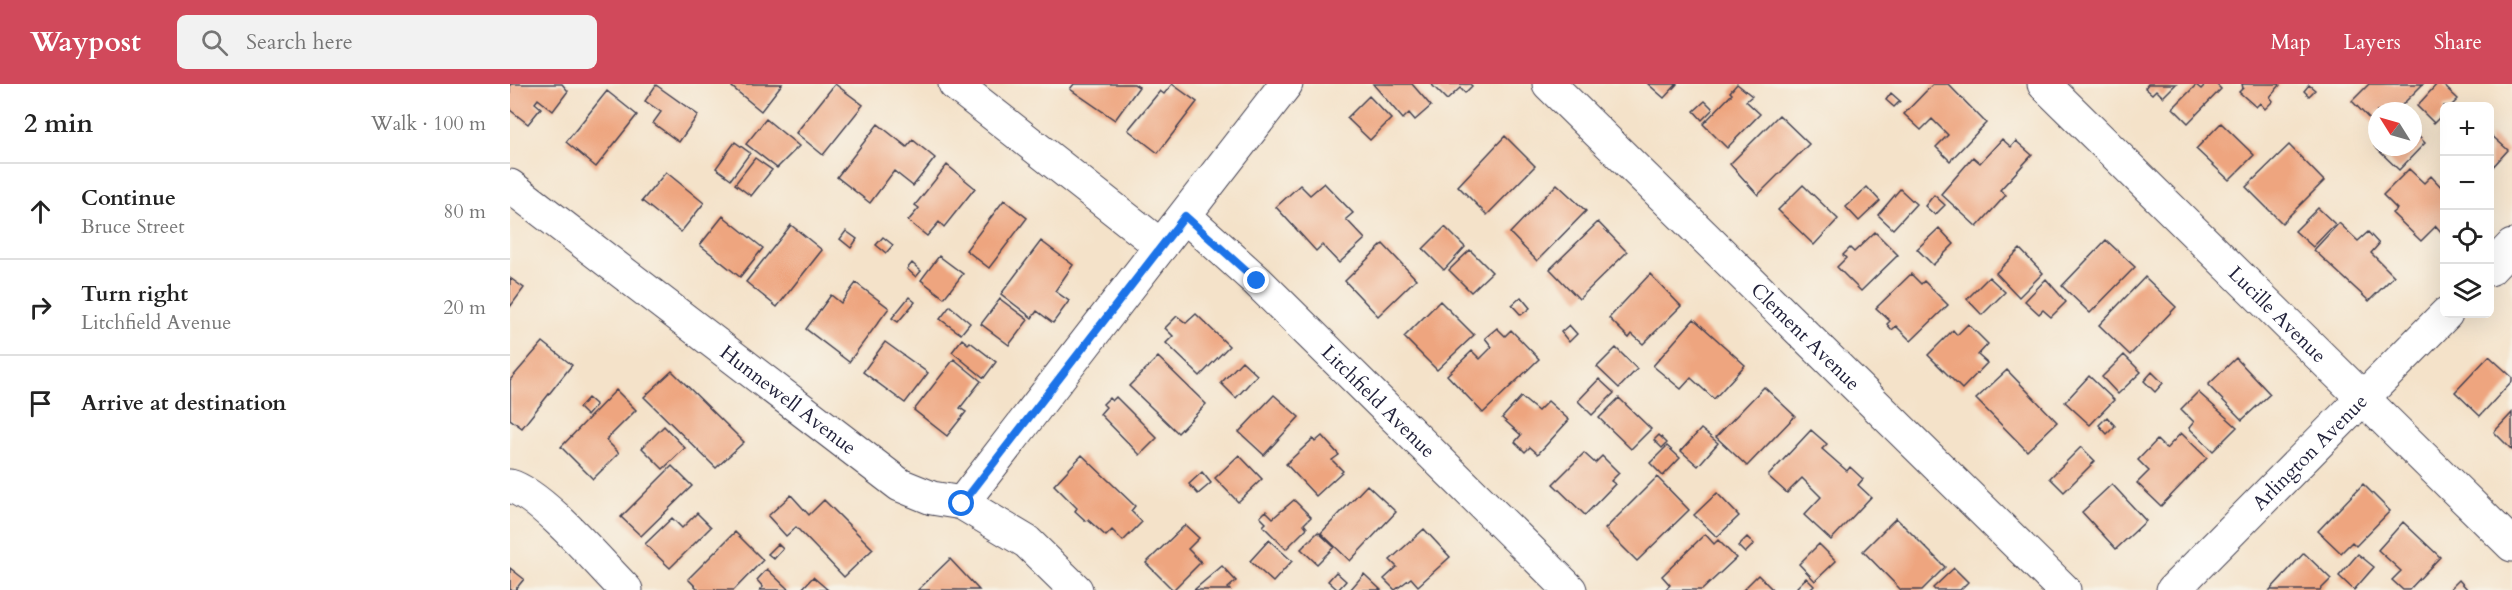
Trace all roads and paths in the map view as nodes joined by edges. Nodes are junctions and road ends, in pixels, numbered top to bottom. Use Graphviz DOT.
graph roads {
  1 [pos="955,84"];
  2 [pos="1286,84"];
  3 [pos="1549,84"];
  4 [pos="2044,84"];
  5 [pos="510,186"];
  6 [pos="1185,216"];
  7 [pos="1161,246"];
  8 [pos="2512,246"];
  9 [pos="2494,265"];
  10 [pos="2442,318"];
  11 [pos="2362,398"];
  12 [pos="510,486"];
  13 [pos="962,504"];
  14 [pos="2512,546"];
  15 [pos="626,590"];
  16 [pos="1076,590"];
  17 [pos="1570,590"];
  18 [pos="2064,590"];
  19 [pos="2173,590"];
  1 -- 7 [label="street"];
  2 -- 6 [label="street"];
  3 -- 18 [label="street, Clement Avenue"];
  4 -- 11 [label="street, Lucille Avenue"];
  5 -- 13 [label="street, Hunnewell Avenue"];
  6 -- 7 [label="street"];
  6 -- 17 [label="street, Litchfield Avenue"];
  7 -- 13 [label="street"];
  8 -- 9 [label="street"];
  10 -- 11 [label="street, Arlington Avenue"];
  11 -- 14 [label="street, Lucille Avenue"];
  11 -- 19 [label="street, Arlington Avenue"];
  12 -- 15 [label="street"];
  13 -- 16 [label="street, Hunnewell Avenue"];
}
